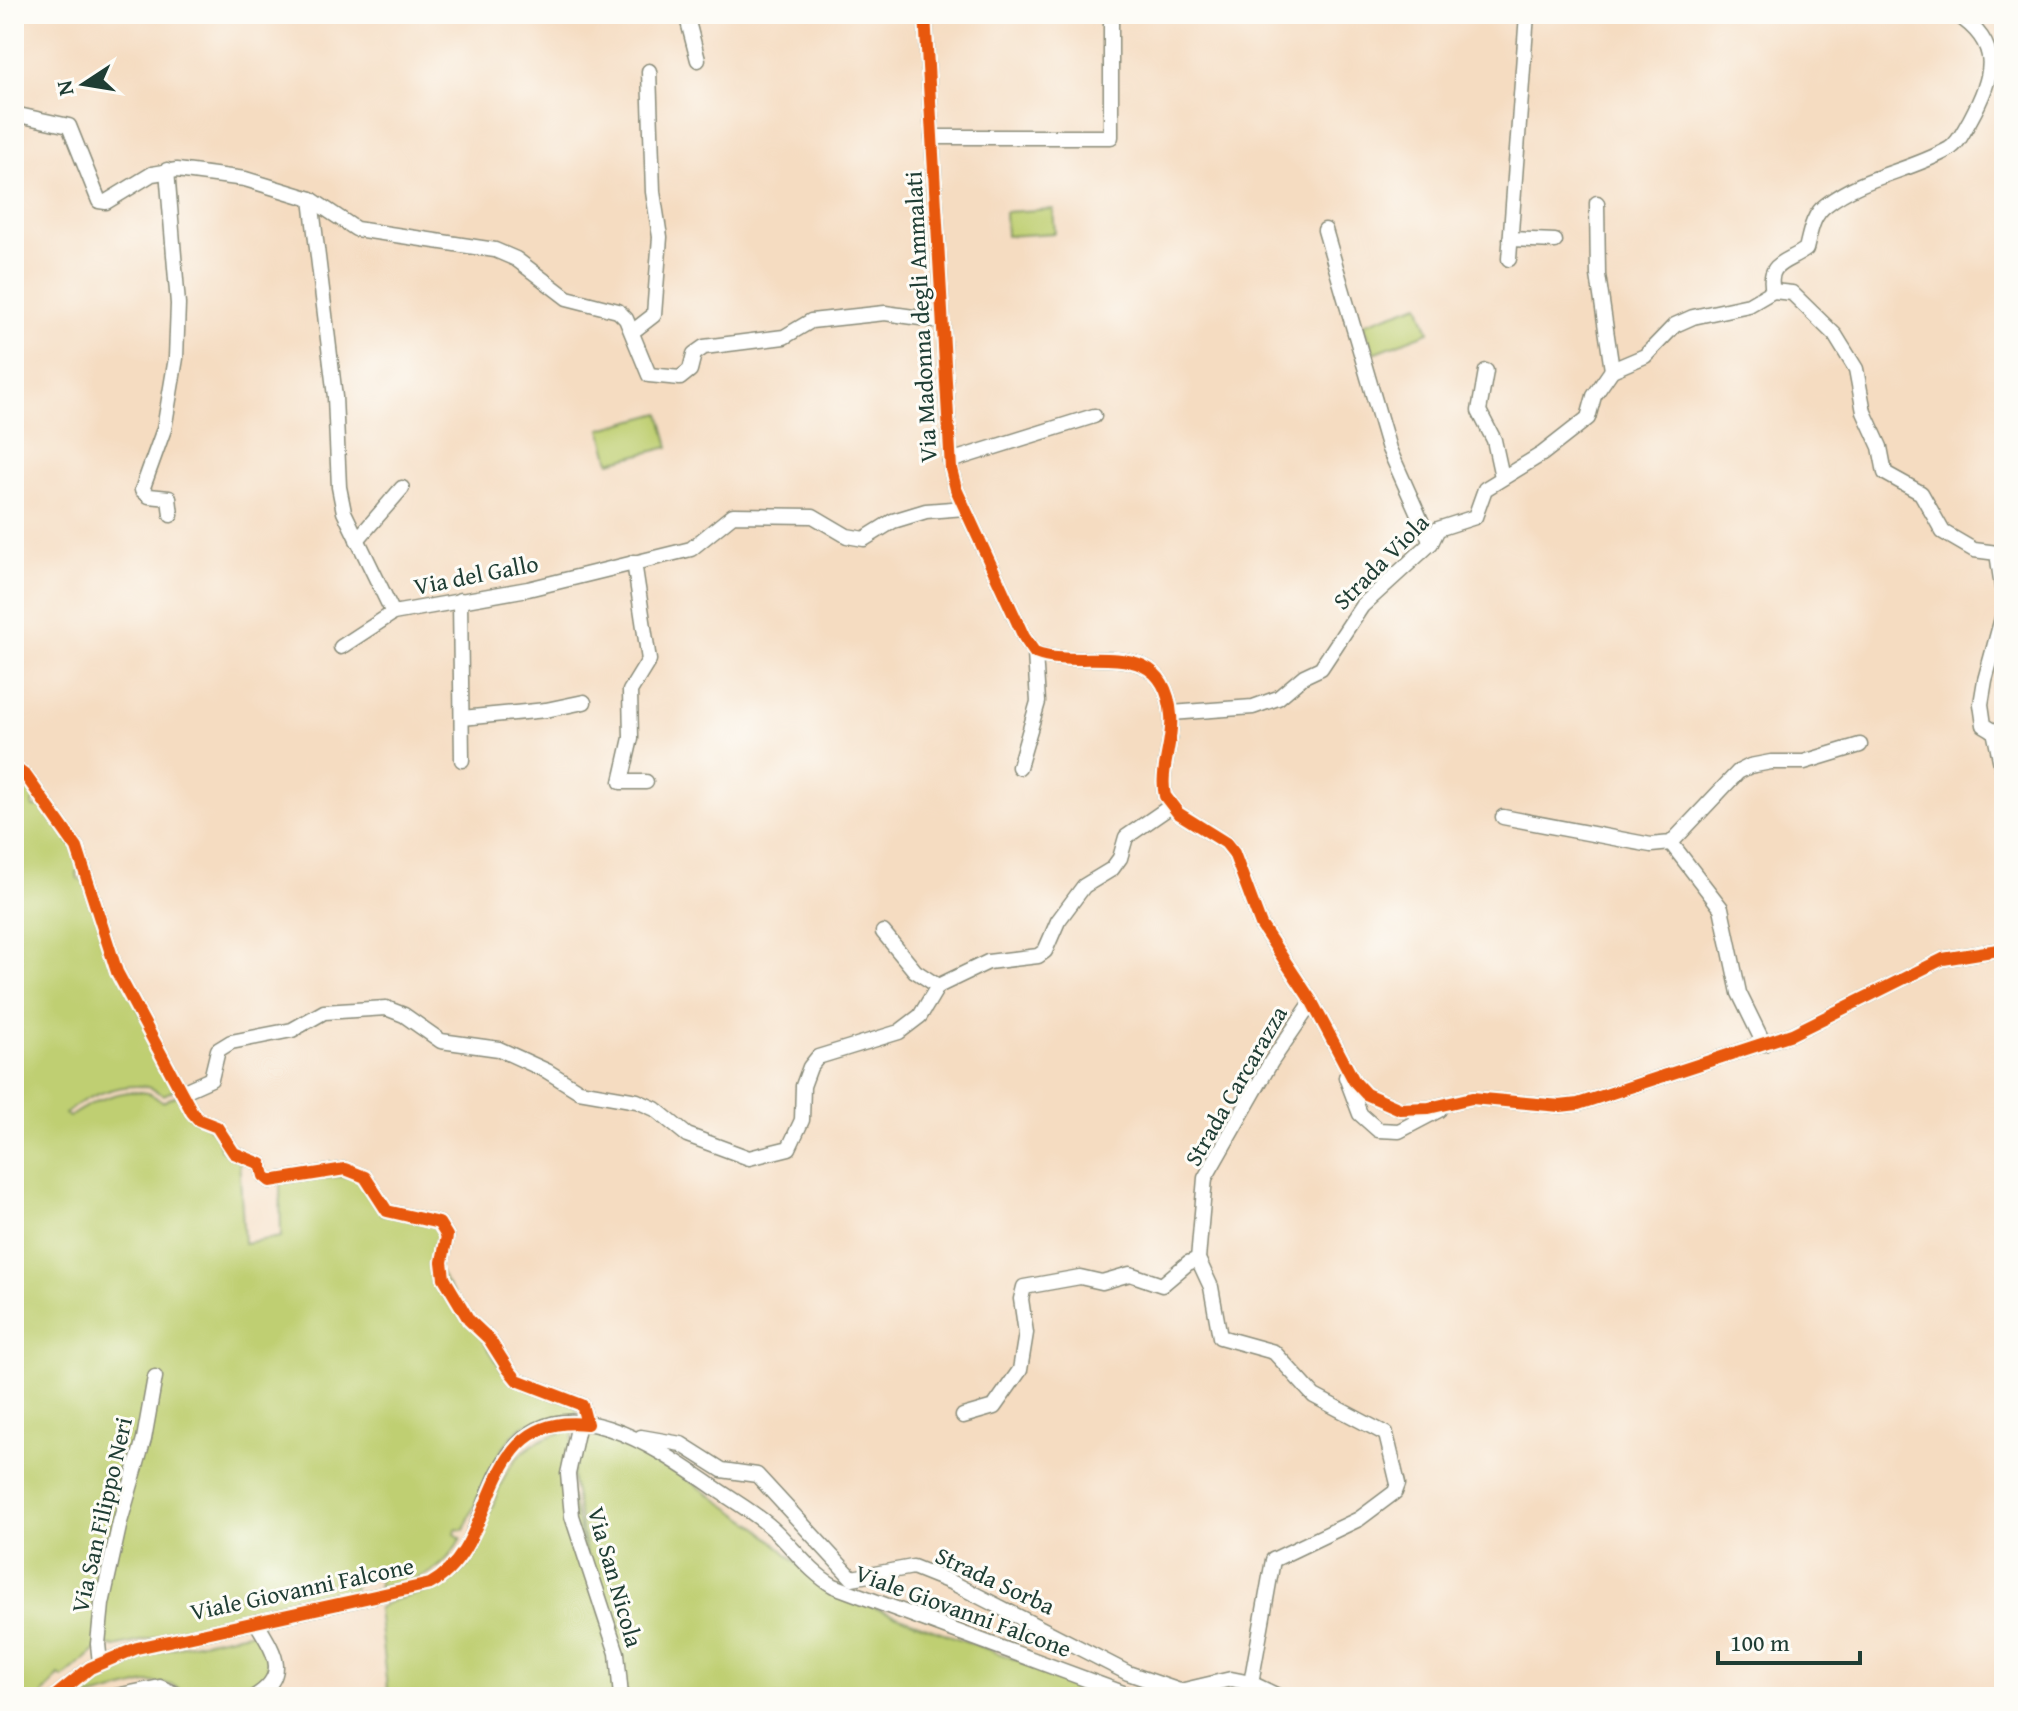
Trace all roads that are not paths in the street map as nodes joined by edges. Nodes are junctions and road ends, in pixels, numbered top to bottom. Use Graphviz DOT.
graph roads {
  1 [pos="686,14"];
  2 [pos="925,14"];
  3 [pos="1527,14"];
  4 [pos="1956,14"];
  5 [pos="1111,23"];
  6 [pos="698,60"];
  7 [pos="649,71"];
  8 [pos="14,114"];
  9 [pos="932,137"];
  10 [pos="167,170"];
  11 [pos="311,199"];
  12 [pos="1597,203"];
  13 [pos="1325,230"];
  14 [pos="1510,239"];
  15 [pos="1555,241"];
  16 [pos="1509,259"];
  17 [pos="1773,291"];
  18 [pos="942,321"];
  19 [pos="632,332"];
  20 [pos="1612,370"];
  21 [pos="1486,371"];
  22 [pos="1094,416"];
  23 [pos="950,461"];
  24 [pos="1502,477"];
  25 [pos="402,488"];
  26 [pos="965,508"];
  27 [pos="171,515"];
  28 [pos="357,540"];
  29 [pos="1431,543"];
  30 [pos="2001,554"];
  31 [pos="634,562"];
  32 [pos="460,600"];
  33 [pos="2004,600"];
  34 [pos="2004,611"];
  35 [pos="393,613"];
  36 [pos="341,647"];
  37 [pos="1035,653"];
  38 [pos="584,702"];
  39 [pos="1171,713"];
  40 [pos="462,718"];
  41 [pos="1860,745"];
  42 [pos="462,760"];
  43 [pos="14,767"];
  44 [pos="1019,767"];
  45 [pos="2004,778"];
  46 [pos="646,782"];
  47 [pos="1171,806"];
  48 [pos="1503,817"];
  49 [pos="1671,843"];
  50 [pos="883,932"];
  51 [pos="2004,949"];
  52 [pos="938,986"];
  53 [pos="1312,1002"];
  54 [pos="1764,1044"];
  55 [pos="1340,1058"];
  56 [pos="182,1092"];
  57 [pos="1454,1102"];
  58 [pos="1198,1259"];
  59 [pos="155,1377"];
  60 [pos="963,1416"];
  61 [pos="583,1424"];
  62 [pos="633,1436"];
  63 [pos="256,1622"];
  64 [pos="100,1663"];
  65 [pos="1251,1683"];
  66 [pos="54,1697"];
  67 [pos="111,1697"];
  68 [pos="182,1697"];
  69 [pos="254,1697"];
  70 [pos="621,1697"];
  71 [pos="1134,1697"];
  72 [pos="1280,1697"];
  1 -- 6 [label="street"];
  2 -- 9 [label="street, Via Madonna degli Ammalati"];
  3 -- 14 [label="street"];
  4 -- 17 [label="street"];
  5 -- 9 [label="street"];
  7 -- 19 [label="street"];
  8 -- 10 [label="street"];
  9 -- 18 [label="street, Via Madonna degli Ammalati"];
  10 -- 11 [label="street"];
  10 -- 27 [label="street"];
  11 -- 19 [label="street"];
  11 -- 28 [label="street, Via del Gallo"];
  12 -- 20 [label="street"];
  13 -- 29 [label="street"];
  14 -- 15 [label="street"];
  14 -- 16 [label="street"];
  17 -- 20 [label="street"];
  17 -- 30 [label="street"];
  18 -- 19 [label="street"];
  18 -- 23 [label="street, Via Madonna degli Ammalati"];
  20 -- 24 [label="street, Strada Viola"];
  21 -- 24 [label="street"];
  22 -- 23 [label="street"];
  23 -- 26 [label="street, Via Madonna degli Ammalati"];
  24 -- 29 [label="street, Strada Viola"];
  25 -- 28 [label="street"];
  26 -- 31 [label="street, Via del Gallo"];
  26 -- 37 [label="street, Via Madonna degli Ammalati"];
  28 -- 35 [label="street, Via del Gallo"];
  29 -- 39 [label="street, Strada Viola"];
  30 -- 33 [label="street"];
  31 -- 32 [label="street, Via del Gallo"];
  31 -- 46 [label="street"];
  32 -- 35 [label="street, Via del Gallo"];
  32 -- 40 [label="street"];
  34 -- 45 [label="street"];
  35 -- 36 [label="street"];
  37 -- 39 [label="street"];
  37 -- 44 [label="street"];
  38 -- 40 [label="street"];
  39 -- 47 [label="street"];
  40 -- 42 [label="street"];
  41 -- 49 [label="street"];
  43 -- 56 [label="street"];
  47 -- 52 [label="street"];
  47 -- 53 [label="street"];
  48 -- 49 [label="street"];
  49 -- 54 [label="street"];
  50 -- 52 [label="street"];
  51 -- 54 [label="street"];
  52 -- 56 [label="street"];
  53 -- 55 [label="street"];
  53 -- 58 [label="street, Strada Carcarazza"];
  54 -- 57 [label="street"];
  55 -- 57 [label="street"];
  55 -- 57 [label="street"];
  56 -- 61 [label="street"];
  58 -- 60 [label="street"];
  58 -- 65 [label="street, Strada Carcarazza"];
  59 -- 64 [label="street, Via San Filippo Neri"];
  61 -- 62 [label="street"];
  61 -- 63 [label="street, Viale Giovanni Falcone"];
  61 -- 70 [label="street, Via San Nicola"];
  62 -- 65 [label="street, Strada Sorba"];
  62 -- 71 [label="street, Viale Giovanni Falcone"];
  63 -- 64 [label="street, Viale Giovanni Falcone"];
  63 -- 69 [label="street"];
  64 -- 66 [label="street, Viale Giovanni Falcone"];
  65 -- 72 [label="street, Strada Sorba"];
  67 -- 68 [label="street"];
}
